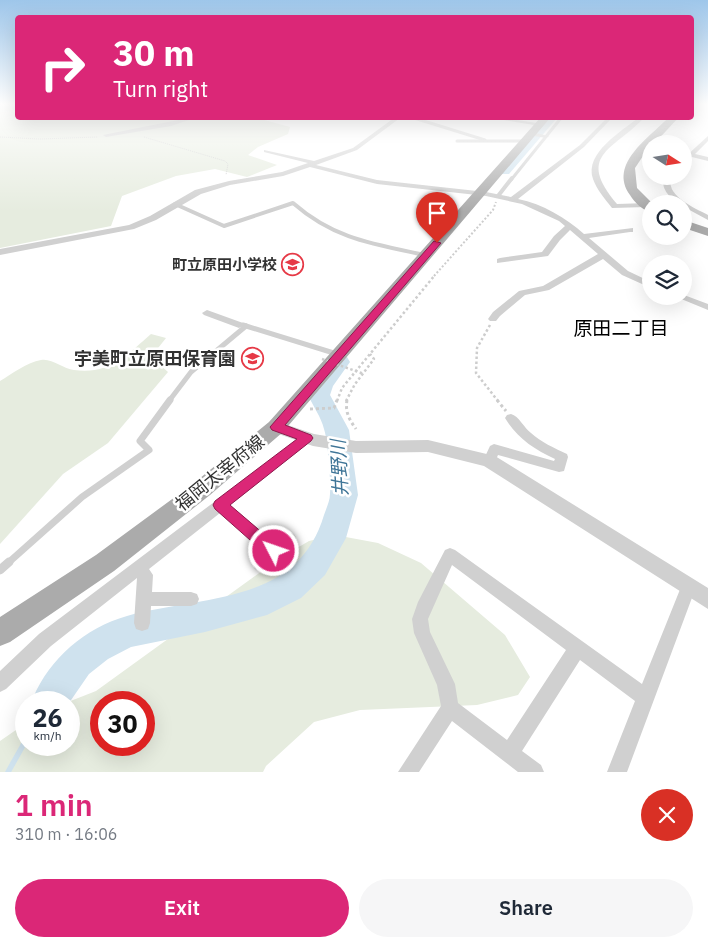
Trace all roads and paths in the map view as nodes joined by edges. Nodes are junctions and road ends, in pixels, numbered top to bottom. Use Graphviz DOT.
graph roads {
  1 [pos="154,140"];
  2 [pos="367,140"];
  3 [pos="485,140"];
  4 [pos="528,140"];
  5 [pos="532,140"];
  6 [pos="588,140"];
  7 [pos="617,140"];
  8 [pos="652,140"];
  9 [pos="706,140"];
  10 [pos="457,141"];
  11 [pos="266,151"];
  12 [pos="692,154"];
  13 [pos="692,155"];
  14 [pos="708,159"];
  15 [pos="312,164"];
  16 [pos="229,184"];
  17 [pos="479,194"];
  18 [pos="498,196"];
  19 [pos="513,199"];
  20 [pos="642,200"];
  21 [pos="175,204"];
  22 [pos="642,207"];
  23 [pos="692,209"];
  24 [pos="708,218"];
  25 [pos="571,225"];
  26 [pos="692,227"];
  27 [pos="630,230"];
  28 [pos="708,232"];
  29 [pos="584,236"];
  30 [pos="0,252"];
  31 [pos="427,255"];
  32 [pos="603,255"];
  33 [pos="500,262"];
  34 [pos="642,281"];
  35 [pos="692,301"];
  36 [pos="708,307"];
  37 [pos="207,313"];
  38 [pos="493,320"];
  39 [pos="243,325"];
  40 [pos="370,354"];
  41 [pos="331,357"];
  42 [pos="364,374"];
  43 [pos="306,409"];
  44 [pos="512,418"];
  45 [pos="276,427"];
  46 [pos="356,429"];
  47 [pos="307,438"];
  48 [pos="489,461"];
  49 [pos="220,505"];
  50 [pos="289,538"];
  51 [pos="274,551"];
  52 [pos="260,564"];
  53 [pos="140,567"];
  54 [pos="0,570"];
  55 [pos="688,587"];
  56 [pos="144,599"];
  57 [pos="191,599"];
  58 [pos="708,599"];
  59 [pos="142,623"];
  60 [pos="0,633"];
  61 [pos="578,648"];
  62 [pos="0,683"];
  63 [pos="645,697"];
  64 [pos="450,708"];
  65 [pos="510,753"];
  66 [pos="408,772"];
  67 [pos="534,772"];
  68 [pos="617,772"];
  1 -- 16 [label="path"];
  2 -- 15 [label="street"];
  3 -- 10 [label="lane"];
  4 -- 17 [label="main road, 福岡太宰府線"];
  5 -- 18 [label="lane"];
  6 -- 19 [label="street"];
  7 -- 22 [label="street"];
  8 -- 20 [label="main road"];
  9 -- 12 [label="street"];
  11 -- 15 [label="street"];
  13 -- 14 [label="street"];
  15 -- 16 [label="street"];
  15 -- 17 [label="street"];
  16 -- 21 [label="street"];
  17 -- 18 [label="street"];
  17 -- 31 [label="main road, 福岡太宰府線"];
  18 -- 19 [label="street"];
  18 -- 40 [label="path"];
  19 -- 25 [label="street"];
  21 -- 30 [label="street"];
  21 -- 31 [label="lane"];
  23 -- 24 [label="street"];
  25 -- 29 [label="street"];
  25 -- 33 [label="street"];
  26 -- 28 [label="main road"];
  27 -- 29 [label="street"];
  29 -- 32 [label="street"];
  31 -- 41 [label="main road, 福岡太宰府線"];
  32 -- 34 [label="street"];
  32 -- 38 [label="street"];
  35 -- 36 [label="street"];
  37 -- 39 [label="street"];
  38 -- 44 [label="path"];
  39 -- 41 [label="lane"];
  39 -- 54 [label="lane"];
  40 -- 42 [label="path"];
  40 -- 43 [label="path"];
  41 -- 42 [label="path, bridge"];
  41 -- 45 [label="main road, 福岡太宰府線"];
  42 -- 46 [label="path"];
  44 -- 48 [label="street"];
  45 -- 47 [label="street"];
  45 -- 60 [label="main road, 福岡太宰府線"];
  47 -- 48 [label="street"];
  47 -- 49 [label="street"];
  48 -- 55 [label="street"];
  49 -- 51 [label="street"];
  49 -- 53 [label="street"];
  50 -- 51 [label="street"];
  51 -- 52 [label="street"];
  53 -- 56 [label="street"];
  53 -- 62 [label="street"];
  55 -- 58 [label="street"];
  55 -- 63 [label="street"];
  56 -- 57 [label="street"];
  56 -- 59 [label="street"];
  61 -- 63 [label="street"];
  61 -- 64 [label="street"];
  61 -- 65 [label="street"];
  63 -- 68 [label="street"];
  64 -- 65 [label="street"];
  64 -- 66 [label="street"];
  65 -- 67 [label="street"];
}
